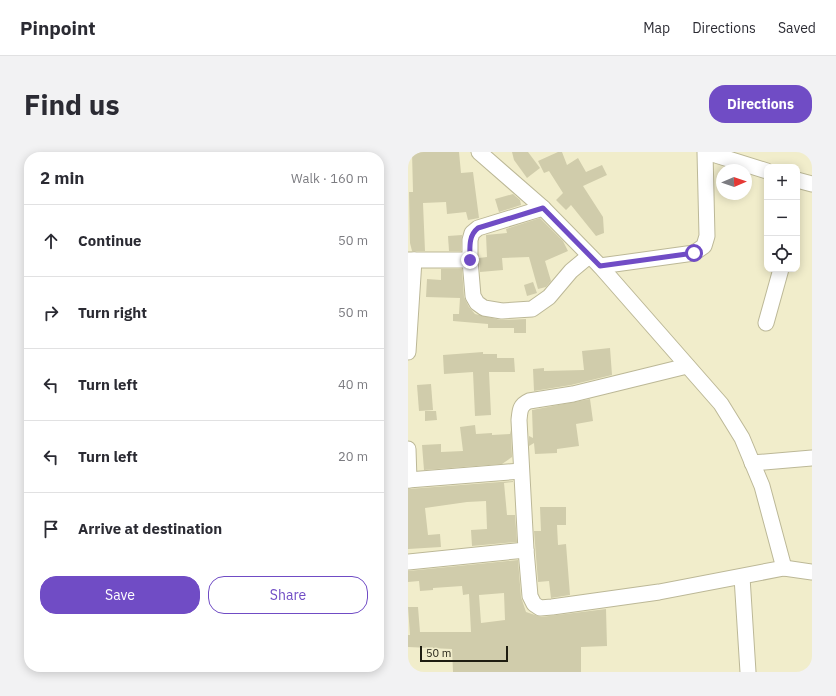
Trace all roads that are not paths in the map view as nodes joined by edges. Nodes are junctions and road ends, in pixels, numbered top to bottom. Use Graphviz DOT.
graph roads {
  1 [pos="480,152"];
  2 [pos="706,152"];
  3 [pos="764,170"];
  4 [pos="800,181"];
  5 [pos="812,184"];
  6 [pos="543,208"];
  7 [pos="411,260"];
  8 [pos="470,260"];
  9 [pos="594,261"];
  10 [pos="780,272"];
  11 [pos="766,323"];
  12 [pos="408,352"];
  13 [pos="687,366"];
  14 [pos="408,449"];
  15 [pos="812,458"];
  16 [pos="752,464"];
  17 [pos="521,471"];
  18 [pos="409,480"];
  19 [pos="526,550"];
  20 [pos="408,562"];
  21 [pos="784,568"];
  22 [pos="812,572"];
  23 [pos="742,577"];
  24 [pos="748,672"];
  1 -- 6 [label="street"];
  2 -- 3 [label="street"];
  2 -- 9 [label="street"];
  4 -- 5 [label="street"];
  6 -- 8 [label="street"];
  6 -- 9 [label="street"];
  7 -- 8 [label="street"];
  7 -- 12 [label="street"];
  8 -- 9 [label="street"];
  9 -- 13 [label="street"];
  10 -- 11 [label="street"];
  13 -- 16 [label="street"];
  13 -- 17 [label="street"];
  14 -- 18 [label="street"];
  15 -- 16 [label="street"];
  16 -- 21 [label="street"];
  17 -- 18 [label="street"];
  17 -- 19 [label="street"];
  19 -- 20 [label="street"];
  19 -- 23 [label="street"];
  21 -- 22 [label="street"];
  21 -- 23 [label="street"];
  23 -- 24 [label="street"];
}
